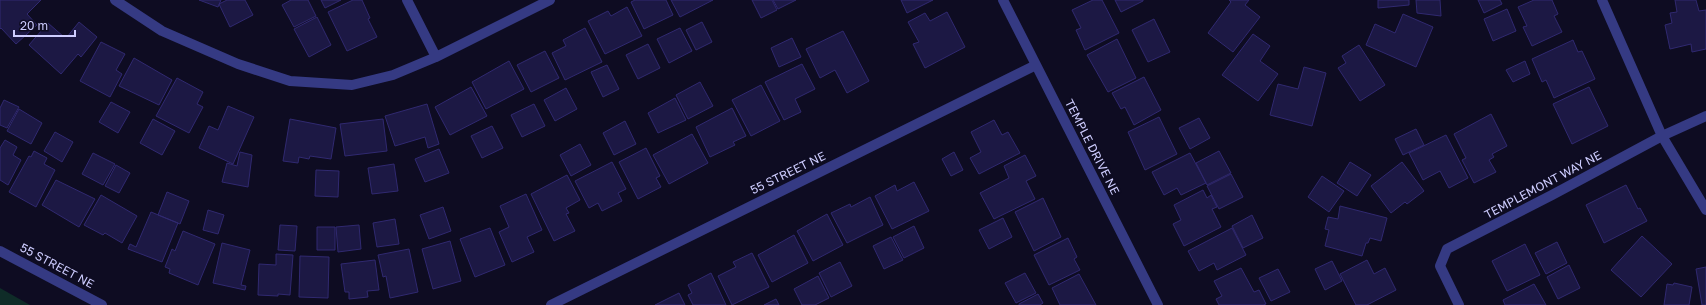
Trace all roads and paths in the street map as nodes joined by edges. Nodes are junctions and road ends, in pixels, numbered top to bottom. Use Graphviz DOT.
graph roads {
  1 [pos="115,0"];
  2 [pos="407,0"];
  3 [pos="550,0"];
  4 [pos="1003,0"];
  5 [pos="1602,0"];
  6 [pos="436,57"];
  7 [pos="1036,65"];
  8 [pos="1706,116"];
  9 [pos="1662,136"];
  10 [pos="1706,210"];
  11 [pos="0,251"];
  12 [pos="102,305"];
  13 [pos="551,305"];
  14 [pos="1158,305"];
  15 [pos="1459,305"];
  1 -- 6 [label="street"];
  2 -- 6 [label="street"];
  3 -- 6 [label="street"];
  4 -- 7 [label="street, TEMPLE DRIVE NE"];
  5 -- 9 [label="street"];
  7 -- 13 [label="street, 55 STREET NE"];
  7 -- 14 [label="street, TEMPLE DRIVE NE"];
  8 -- 9 [label="street, TEMPLEMONT WAY NE"];
  9 -- 10 [label="street"];
  9 -- 15 [label="street, TEMPLEMONT WAY NE"];
  11 -- 12 [label="street, 55 STREET NE"];
}
